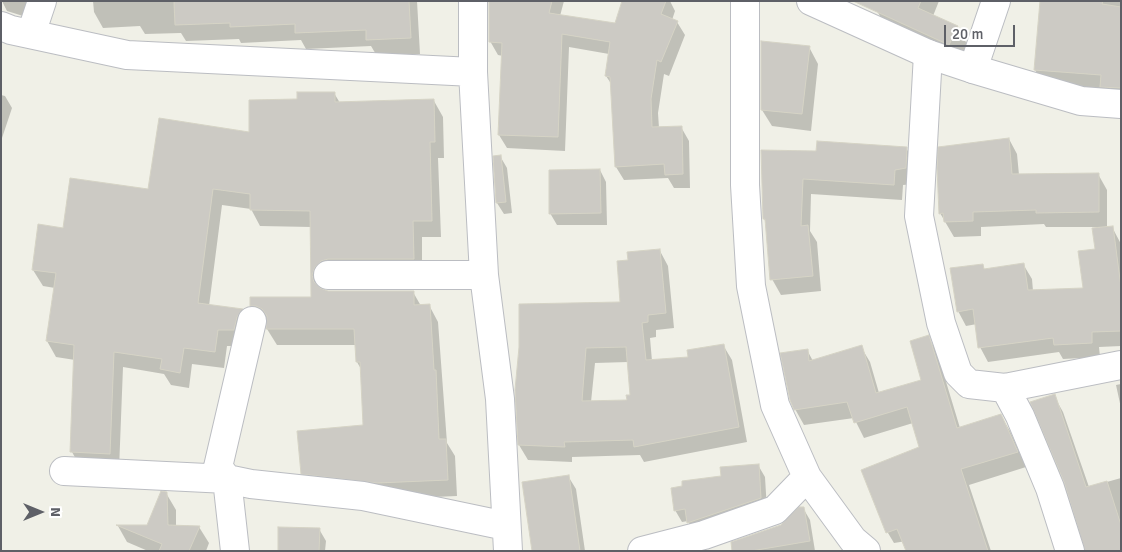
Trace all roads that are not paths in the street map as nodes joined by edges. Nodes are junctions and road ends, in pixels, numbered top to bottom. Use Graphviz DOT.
graph roads {
  1 [pos="42,1"];
  2 [pos="473,1"];
  3 [pos="746,1"];
  4 [pos="811,1"];
  5 [pos="996,1"];
  6 [pos="1,26"];
  7 [pos="31,34"];
  8 [pos="928,54"];
  9 [pos="973,69"];
  10 [pos="473,72"];
  11 [pos="1121,104"];
  12 [pos="328,275"];
  13 [pos="484,275"];
  14 [pos="252,320"];
  15 [pos="1121,365"];
  16 [pos="1004,388"];
  17 [pos="64,471"];
  18 [pos="807,477"];
  19 [pos="227,479"];
  20 [pos="507,538"];
  21 [pos="234,551"];
  22 [pos="642,551"];
  23 [pos="866,551"];
  24 [pos="1070,551"];
  1 -- 7 [label="street"];
  2 -- 10 [label="street"];
  3 -- 18 [label="street"];
  4 -- 8 [label="street"];
  5 -- 9 [label="street"];
  6 -- 7 [label="street"];
  7 -- 10 [label="street"];
  8 -- 9 [label="street"];
  8 -- 16 [label="street"];
  9 -- 11 [label="street"];
  10 -- 13 [label="street"];
  12 -- 13 [label="street"];
  13 -- 20 [label="street"];
  14 -- 19 [label="street"];
  15 -- 16 [label="street"];
  16 -- 24 [label="street"];
  17 -- 19 [label="street"];
  18 -- 22 [label="street"];
  18 -- 23 [label="street"];
  19 -- 20 [label="street"];
  19 -- 21 [label="street"];
}
